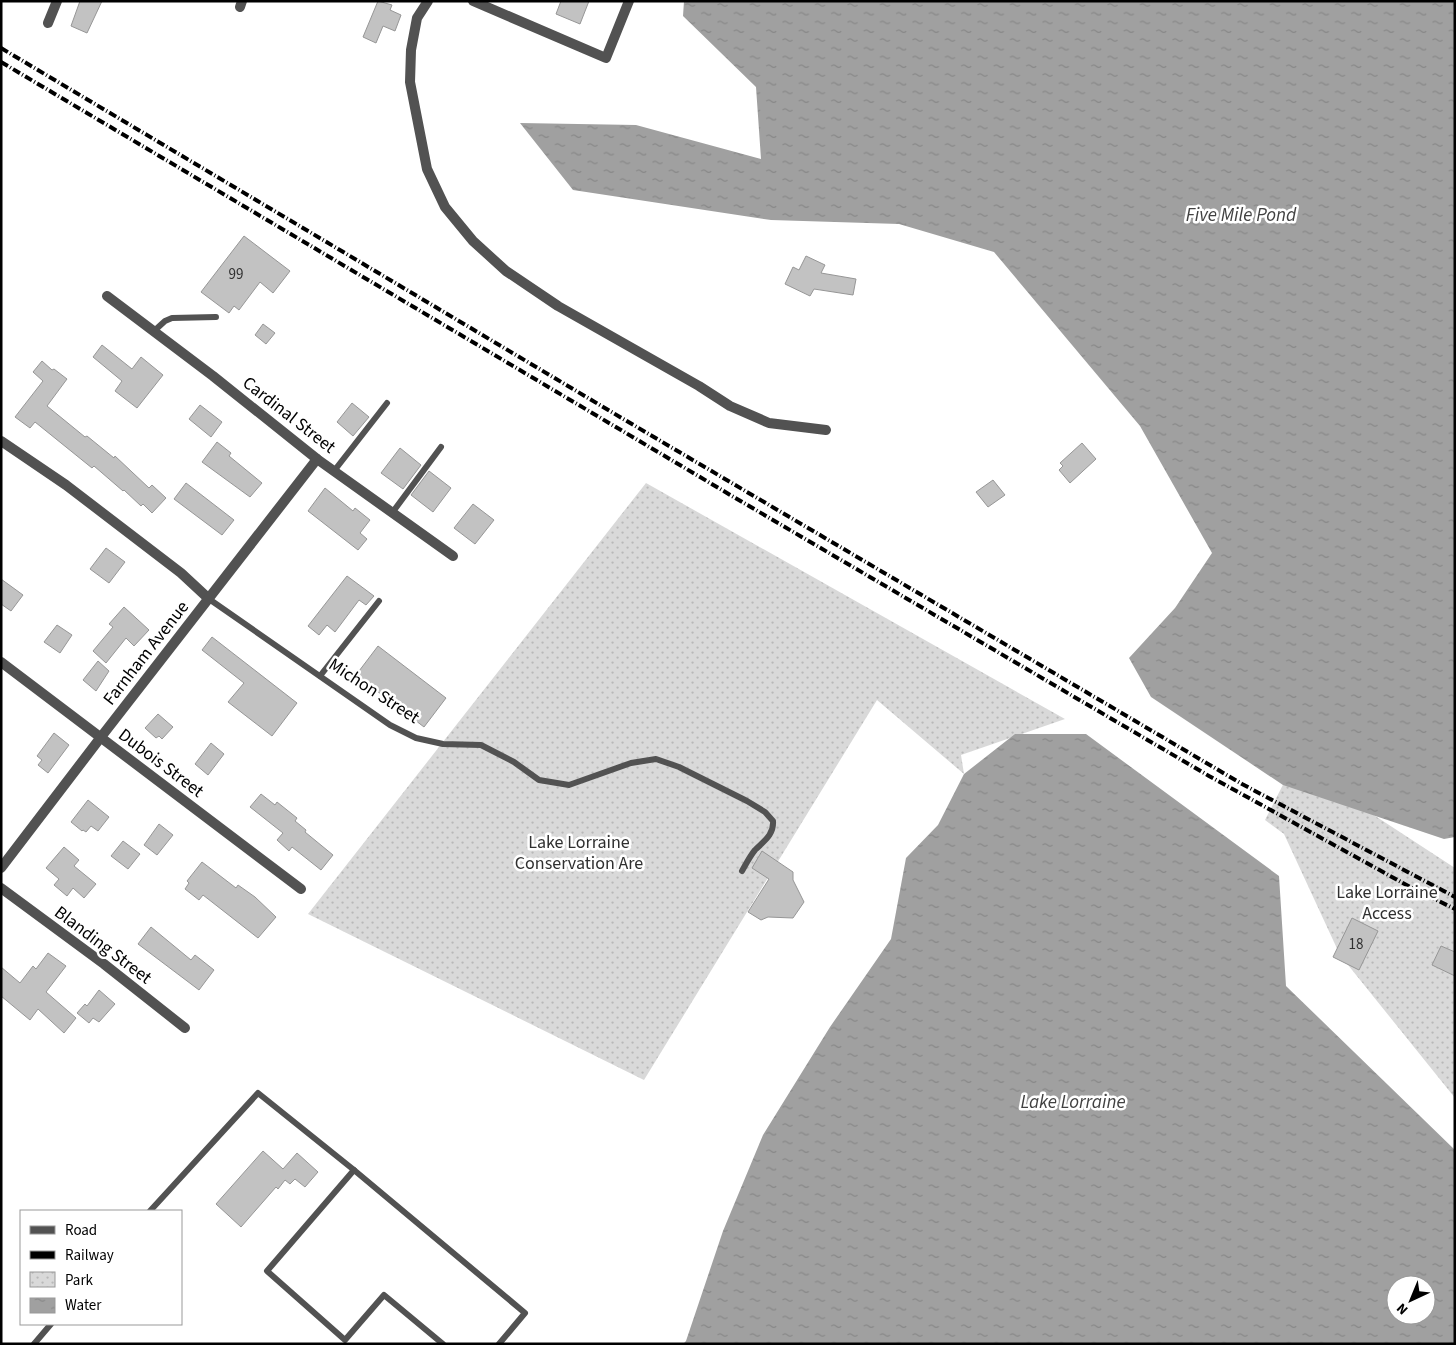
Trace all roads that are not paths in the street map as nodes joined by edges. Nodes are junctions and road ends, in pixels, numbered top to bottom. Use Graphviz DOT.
graph roads {
  1 [pos="58,1"];
  2 [pos="428,1"];
  3 [pos="473,1"];
  4 [pos="629,1"];
  5 [pos="48,23"];
  6 [pos="107,296"];
  7 [pos="216,317"];
  8 [pos="154,331"];
  9 [pos="387,403"];
  10 [pos="826,430"];
  11 [pos="1,441"];
  12 [pos="441,447"];
  13 [pos="318,459"];
  14 [pos="334,471"];
  15 [pos="392,513"];
  16 [pos="453,556"];
  17 [pos="209,599"];
  18 [pos="379,601"];
  19 [pos="1,662"];
  20 [pos="320,676"];
  21 [pos="101,737"];
  22 [pos="1,868"];
  23 [pos="742,871"];
  24 [pos="1,888"];
  25 [pos="301,889"];
  26 [pos="185,1028"];
  27 [pos="354,1170"];
  28 [pos="151,1210"];
  29 [pos="50,1325"];
  30 [pos="34,1344"];
  31 [pos="443,1344"];
  32 [pos="499,1344"];
  1 -- 5 [label="street"];
  2 -- 10 [label="street"];
  3 -- 4 [label="street"];
  6 -- 8 [label="street, Cardinal Street"];
  7 -- 8 [label="lane"];
  8 -- 13 [label="street, Cardinal Street"];
  9 -- 14 [label="lane"];
  11 -- 17 [label="street, Michon Street"];
  12 -- 15 [label="lane"];
  13 -- 14 [label="street, Cardinal Street"];
  13 -- 17 [label="street, Farnham Avenue"];
  14 -- 15 [label="street, Cardinal Street"];
  15 -- 16 [label="street, Cardinal Street"];
  17 -- 20 [label="lane, Michon Street"];
  17 -- 21 [label="street, Farnham Avenue"];
  18 -- 20 [label="lane"];
  19 -- 21 [label="street, Dubois Street"];
  20 -- 23 [label="lane, Michon Street"];
  21 -- 22 [label="street, Farnham Avenue"];
  21 -- 25 [label="street, Dubois Street"];
  24 -- 26 [label="street, Blanding Street"];
  27 -- 28 [label="lane"];
  27 -- 31 [label="lane"];
  27 -- 32 [label="lane"];
  29 -- 30 [label="lane"];
}
